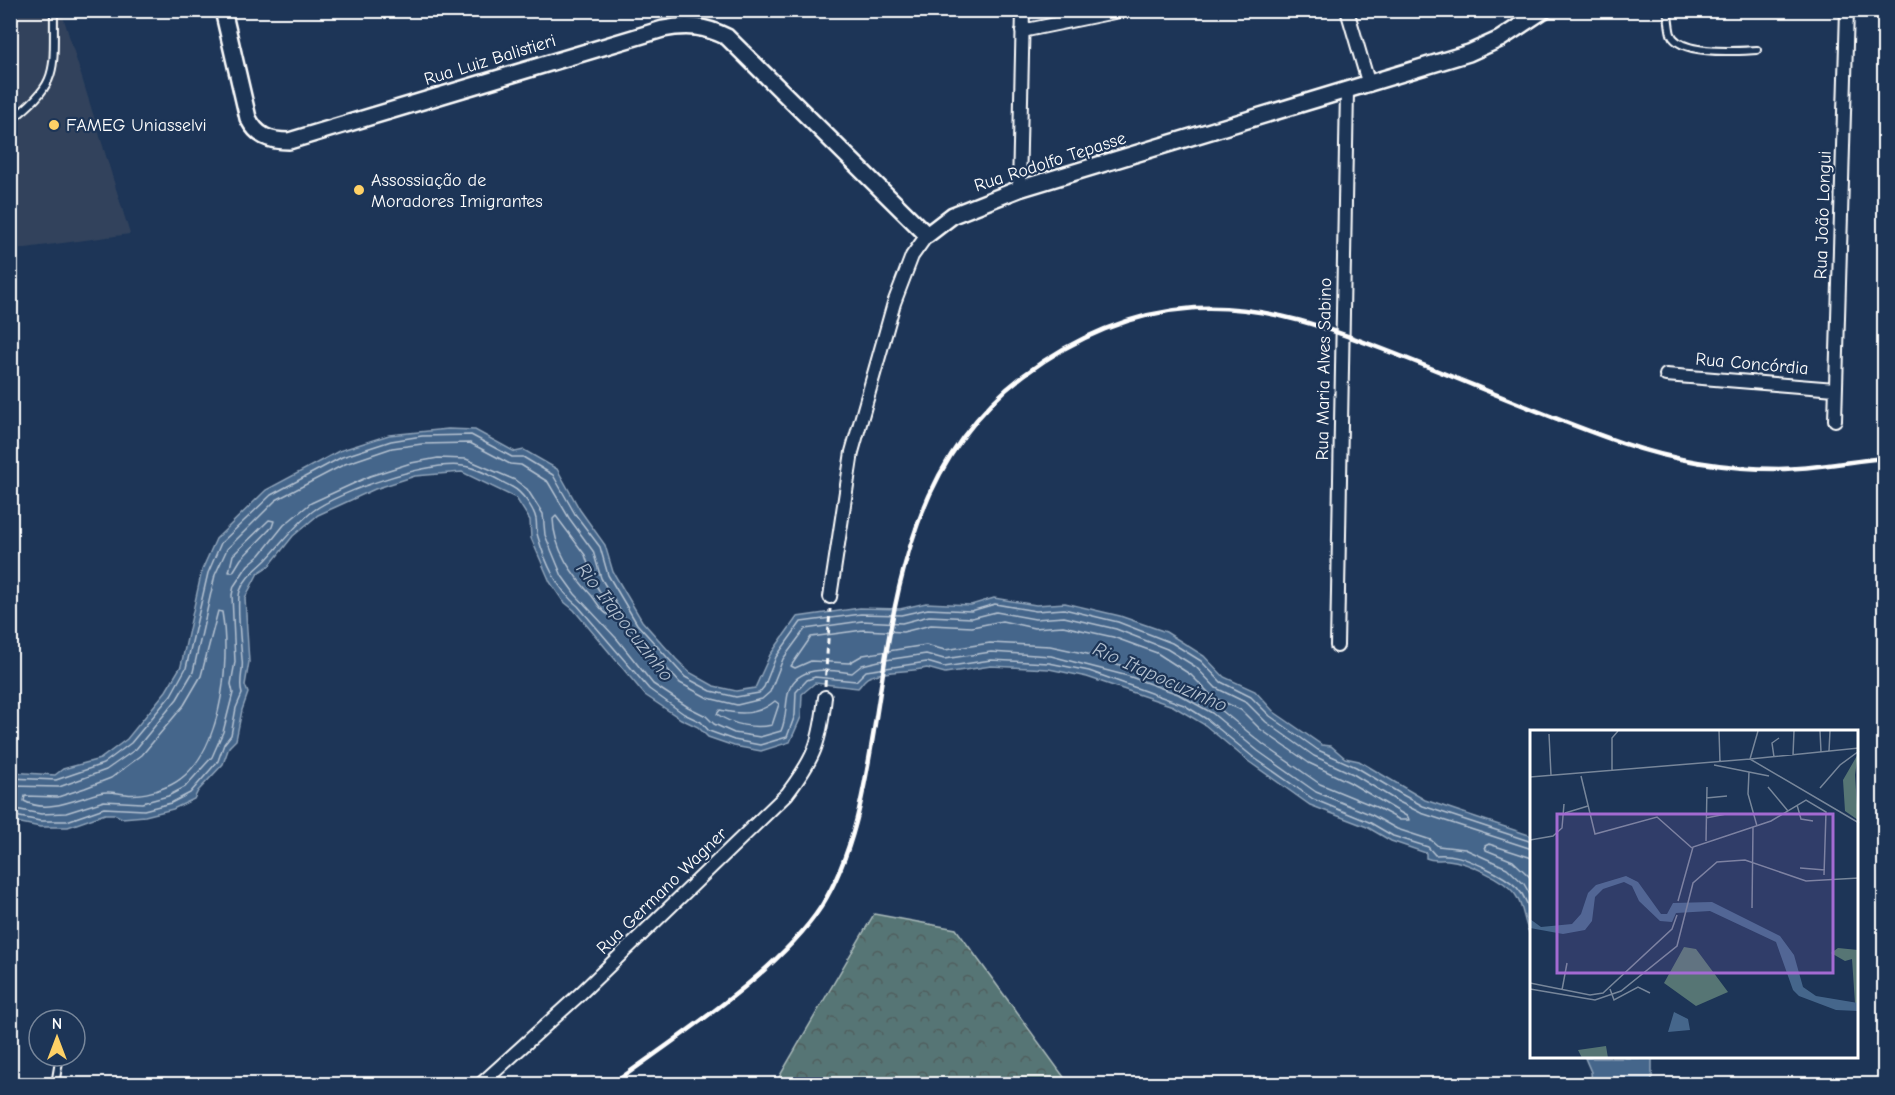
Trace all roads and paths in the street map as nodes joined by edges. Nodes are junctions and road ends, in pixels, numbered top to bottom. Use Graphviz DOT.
graph roads {
  1 [pos="54,10"];
  2 [pos="223,10"];
  3 [pos="1023,10"];
  4 [pos="1124,10"];
  5 [pos="1347,10"];
  6 [pos="1544,10"];
  7 [pos="1667,10"];
  8 [pos="1847,10"];
  9 [pos="1022,31"];
  10 [pos="1757,50"];
  11 [pos="1369,85"];
  12 [pos="1347,92"];
  13 [pos="10,122"];
  14 [pos="1019,189"];
  15 [pos="927,235"];
  16 [pos="1666,375"];
  17 [pos="1835,389"];
  18 [pos="1834,420"];
  19 [pos="830,597"];
  20 [pos="1337,646"];
  21 [pos="825,697"];
  22 [pos="58,1068"];
  23 [pos="55,1084"];
  24 [pos="481,1084"];
  1 -- 13 [label="lane"];
  2 -- 15 [label="street, Rua Luiz Balistieri"];
  3 -- 9 [label="street"];
  4 -- 9 [label="street"];
  5 -- 11 [label="street"];
  6 -- 11 [label="street, Rua Rodolfo Tepasse"];
  7 -- 10 [label="lane"];
  8 -- 17 [label="street, Rua João Longui"];
  9 -- 14 [label="street"];
  11 -- 12 [label="street, Rua Rodolfo Tepasse"];
  12 -- 14 [label="street, Rua Rodolfo Tepasse"];
  12 -- 20 [label="street, Rua Maria Alves Sabino"];
  14 -- 15 [label="street, Rua Rodolfo Tepasse"];
  15 -- 19 [label="street, Rua Rodolfo Tepasse"];
  16 -- 17 [label="street, Rua Concórdia"];
  17 -- 18 [label="street, Rua João Longui"];
  19 -- 21 [label="path"];
  21 -- 24 [label="street, Rua Germano Wagner"];
  22 -- 23 [label="lane"];
}
